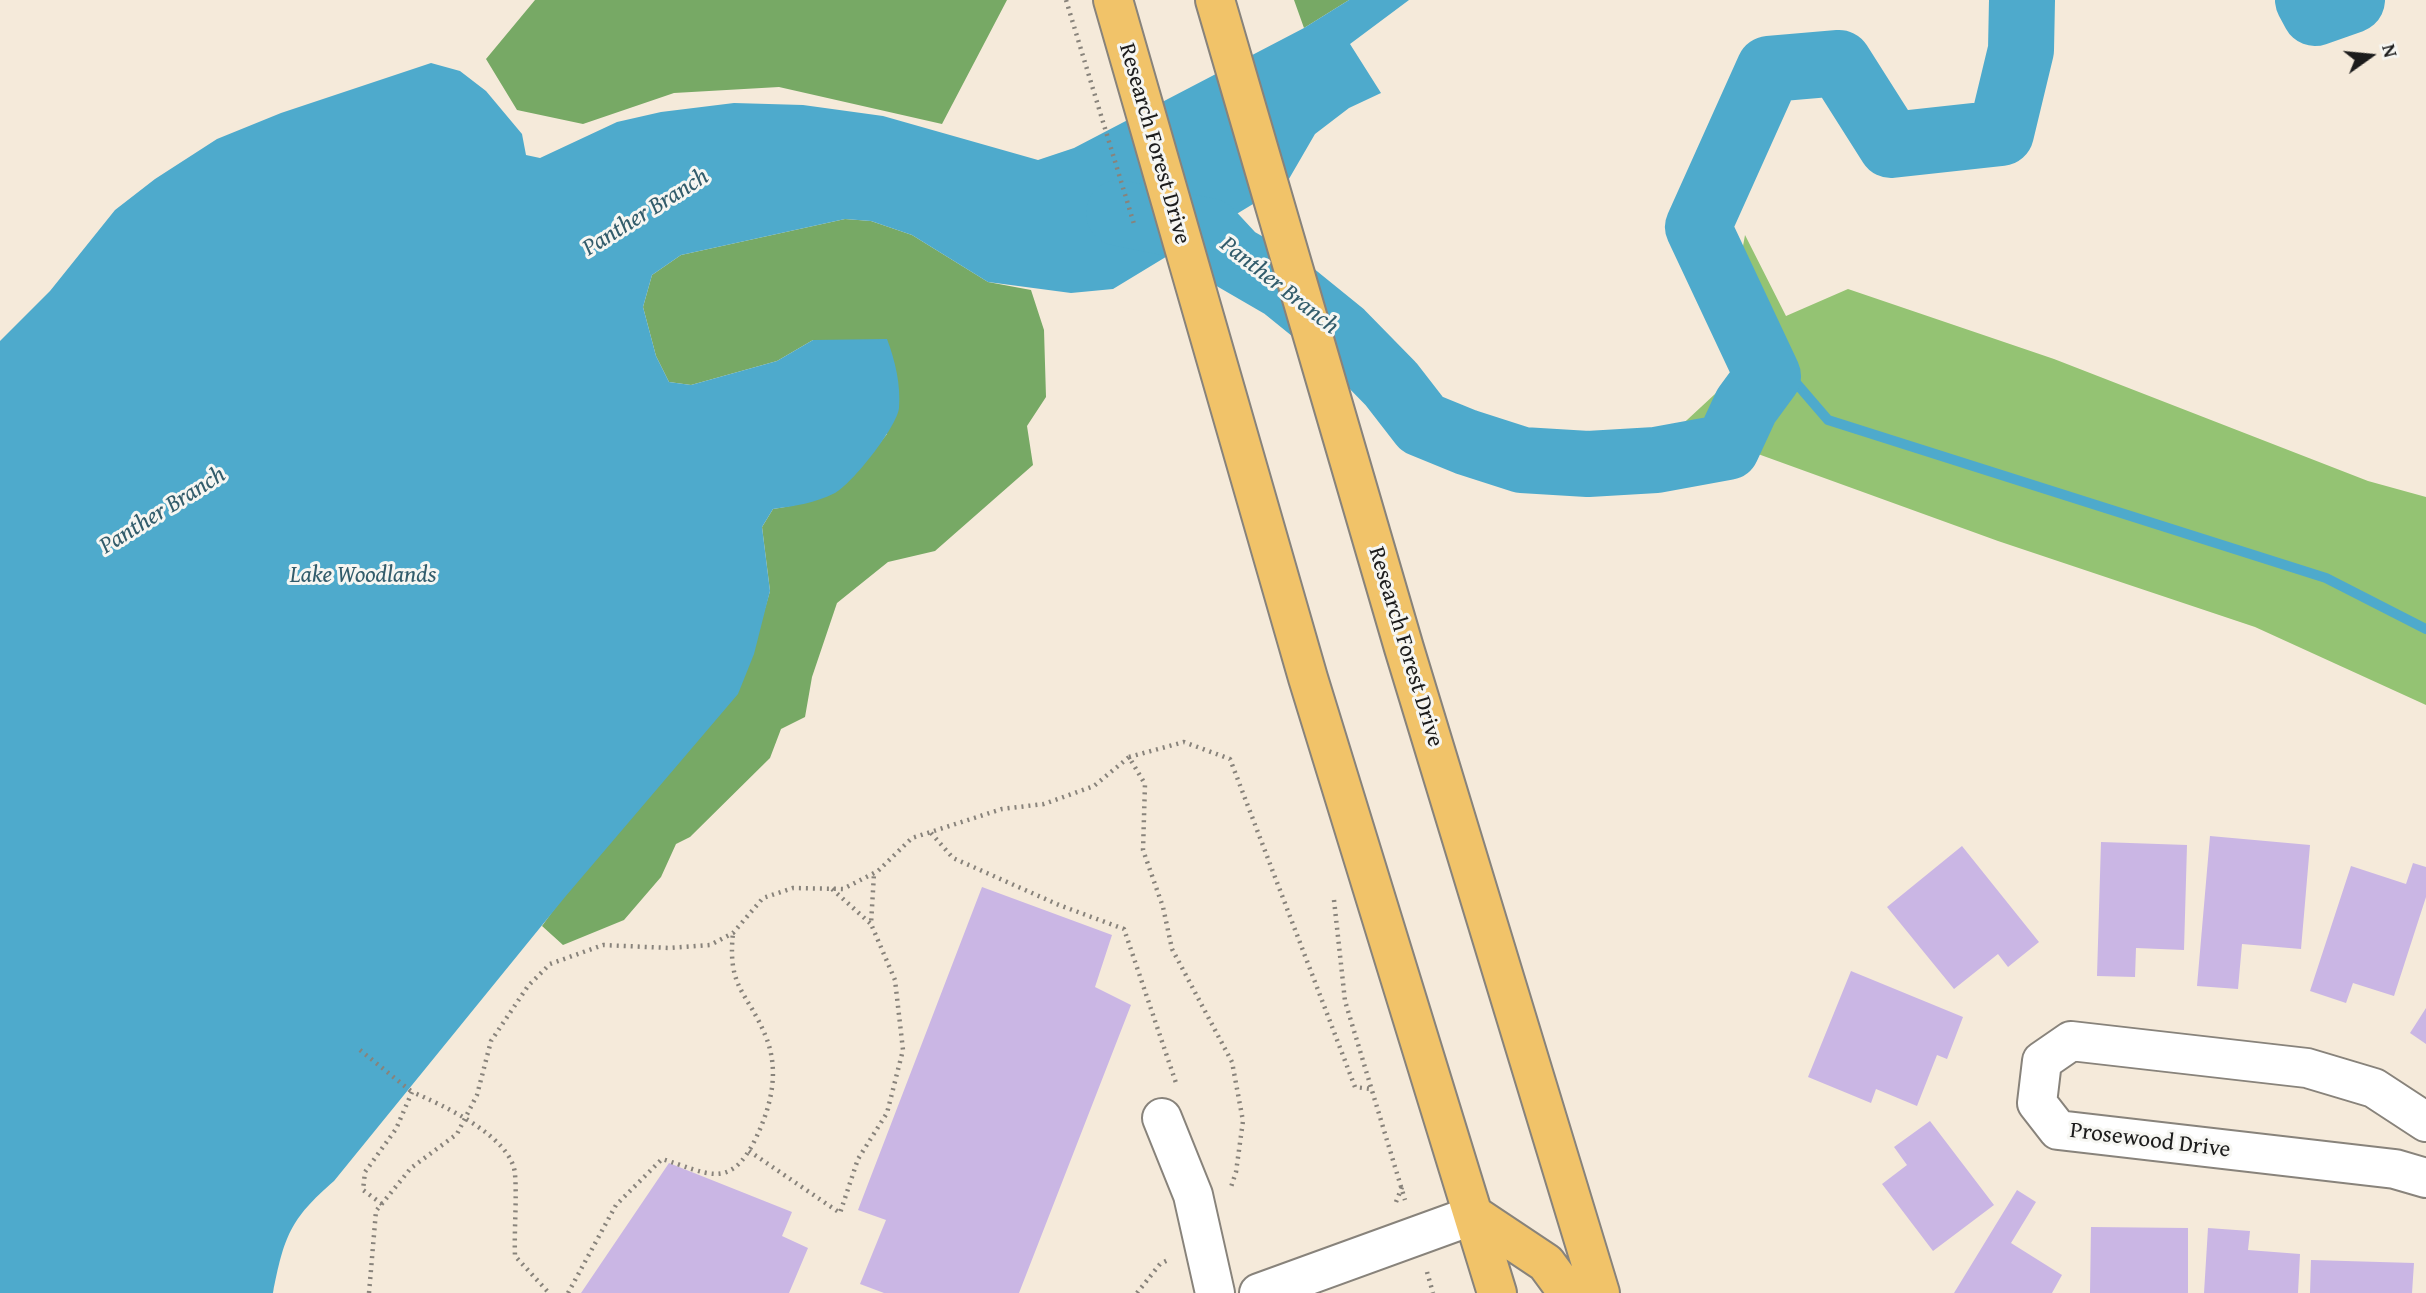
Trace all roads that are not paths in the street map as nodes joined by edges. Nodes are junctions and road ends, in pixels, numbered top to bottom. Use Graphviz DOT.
graph roads {
  1 [pos="1113,0"];
  2 [pos="1215,0"];
  3 [pos="1171,1107"];
  4 [pos="2426,1122"];
  5 [pos="2426,1178"];
  6 [pos="1474,1215"];
  7 [pos="1215,1293"];
  8 [pos="1259,1293"];
  9 [pos="1497,1293"];
  10 [pos="1568,1293"];
  11 [pos="1600,1293"];
  1 -- 6 [label="main road, Research Forest Drive"];
  2 -- 11 [label="main road, Research Forest Drive"];
  3 -- 7 [label="street"];
  4 -- 5 [label="street, Prosewood Drive"];
  6 -- 8 [label="street"];
  6 -- 9 [label="main road, Research Forest Drive"];
  6 -- 10 [label="main road"];
}
